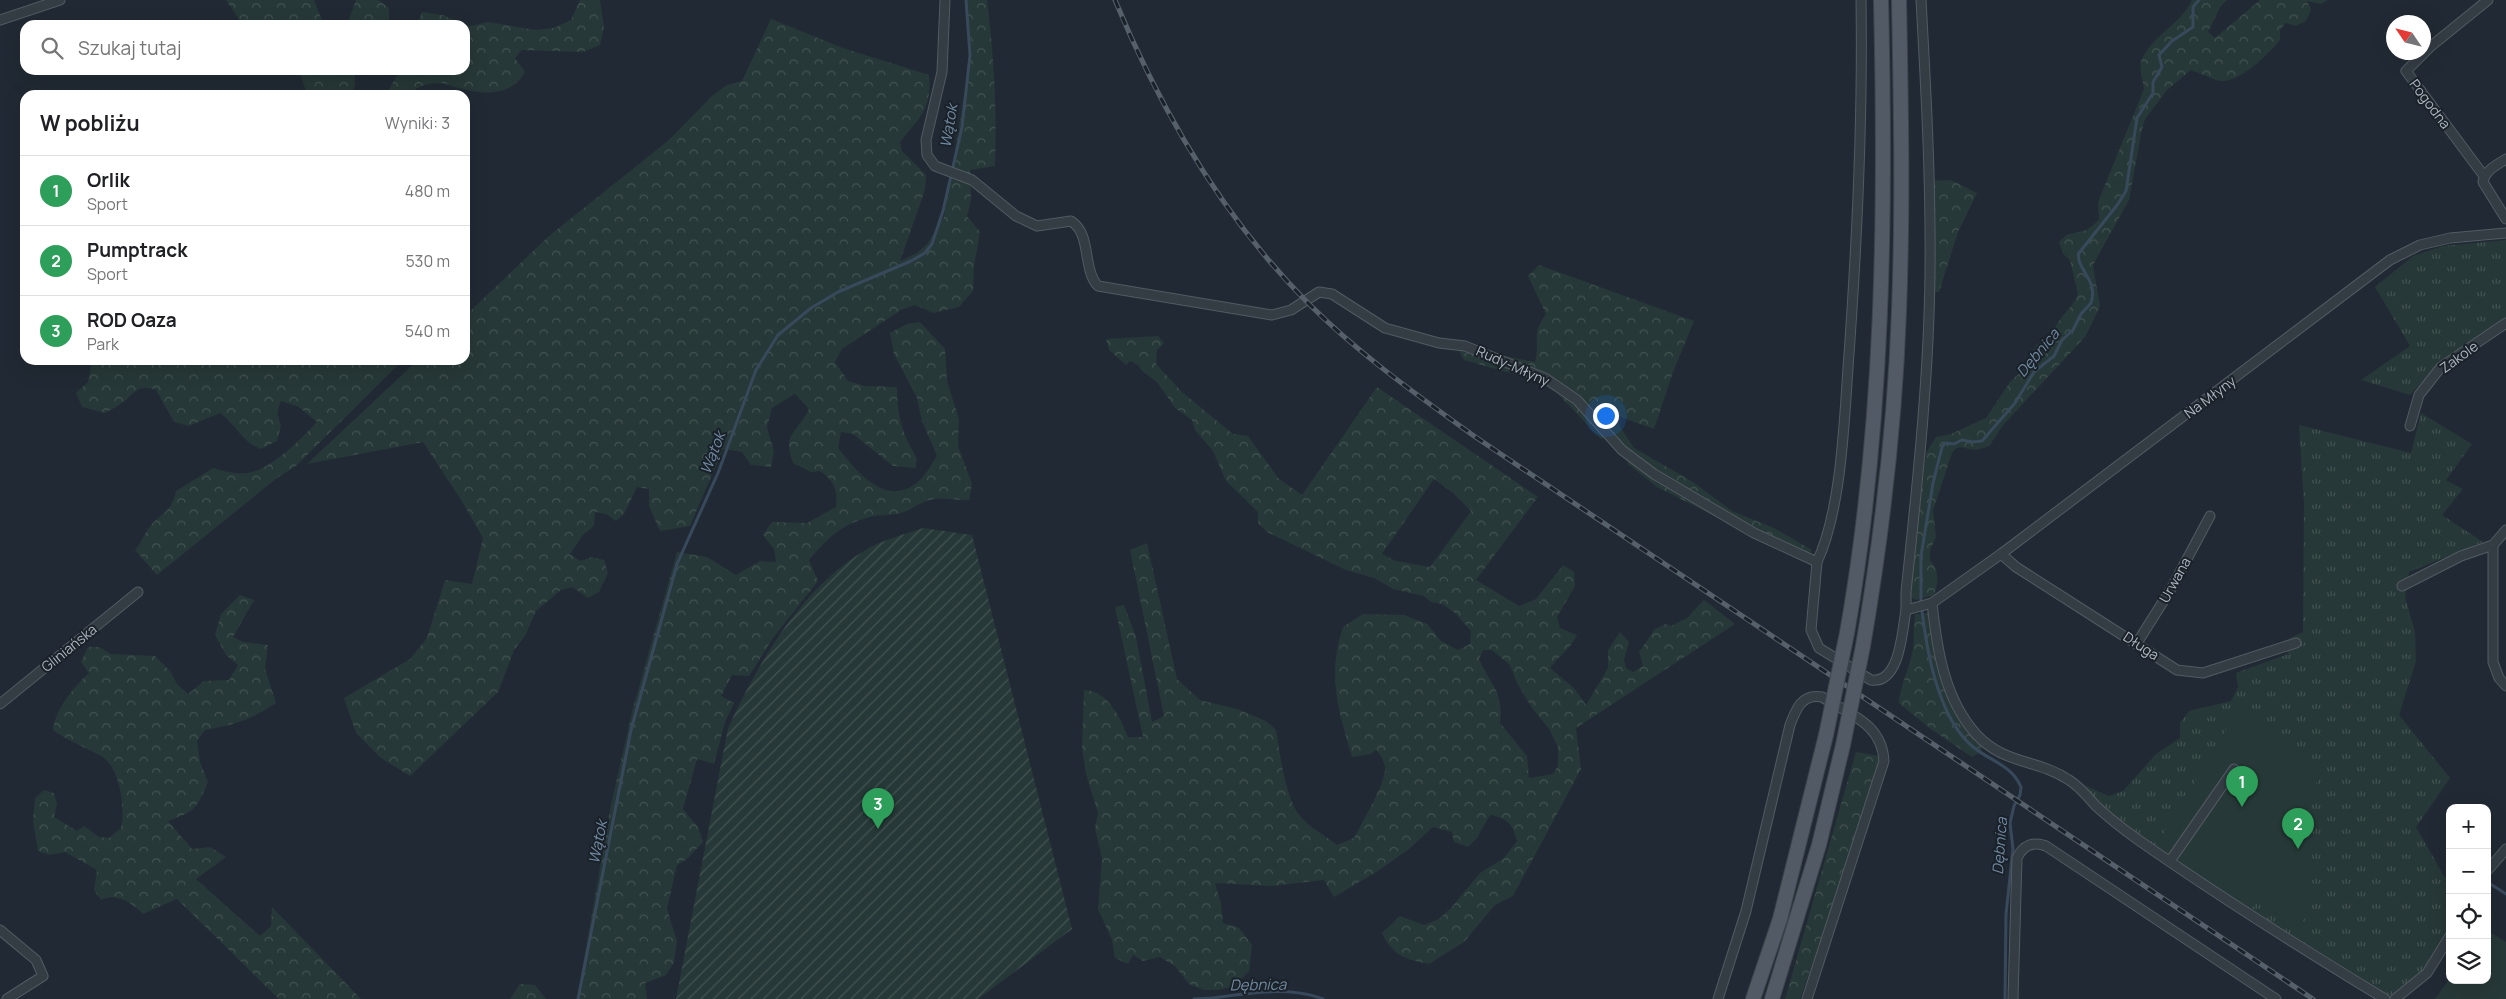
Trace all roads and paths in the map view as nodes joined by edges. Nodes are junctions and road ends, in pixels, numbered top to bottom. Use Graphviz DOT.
graph roads {
  1 [pos="60,0"];
  2 [pos="945,0"];
  3 [pos="1861,0"];
  4 [pos="1881,0"];
  5 [pos="1899,0"];
  6 [pos="1921,0"];
  7 [pos="2488,0"];
  8 [pos="0,20"];
  9 [pos="2506,158"];
  10 [pos="2484,176"];
  11 [pos="2506,219"];
  12 [pos="2506,233"];
  13 [pos="2506,324"];
  14 [pos="2410,426"];
  15 [pos="2210,516"];
  16 [pos="2506,530"];
  17 [pos="2493,545"];
  18 [pos="2002,554"];
  19 [pos="1817,562"];
  20 [pos="2402,586"];
  21 [pos="138,592"];
  22 [pos="1932,603"];
  23 [pos="1906,610"];
  24 [pos="2136,643"];
  25 [pos="2296,643"];
  26 [pos="2506,686"];
  27 [pos="0,704"];
  28 [pos="2234,769"];
  29 [pos="2506,849"];
  30 [pos="2170,861"];
  31 [pos="2491,866"];
  32 [pos="0,930"];
  33 [pos="2448,939"];
  34 [pos="7,999"];
  35 [pos="1718,999"];
  36 [pos="1753,999"];
  37 [pos="1772,999"];
  38 [pos="1807,999"];
  39 [pos="2013,999"];
  40 [pos="2276,999"];
  41 [pos="2385,999"];
  42 [pos="2395,999"];
  1 -- 8 [label="street"];
  2 -- 19 [label="street, Rudy-Młyny"];
  3 -- 19 [label="street"];
  4 -- 36 [label="main road, bridge"];
  5 -- 37 [label="main road, bridge"];
  6 -- 23 [label="street"];
  7 -- 10 [label="street, Pogodna"];
  9 -- 10 [label="street"];
  10 -- 11 [label="street"];
  12 -- 18 [label="street, Na Młyny"];
  13 -- 14 [label="street, Zakole"];
  15 -- 24 [label="street, Urwana"];
  16 -- 17 [label="street"];
  17 -- 20 [label="street"];
  17 -- 26 [label="street"];
  18 -- 22 [label="street, Na Młyny"];
  18 -- 24 [label="street, Długa"];
  19 -- 23 [label="street"];
  21 -- 27 [label="street, Gliniańska"];
  22 -- 23 [label="street"];
  22 -- 30 [label="street"];
  24 -- 25 [label="street, Długa"];
  28 -- 30 [label="street"];
  29 -- 31 [label="street"];
  30 -- 41 [label="street"];
  32 -- 34 [label="street"];
  33 -- 42 [label="street"];
  35 -- 38 [label="street"];
  39 -- 40 [label="street"];
}
